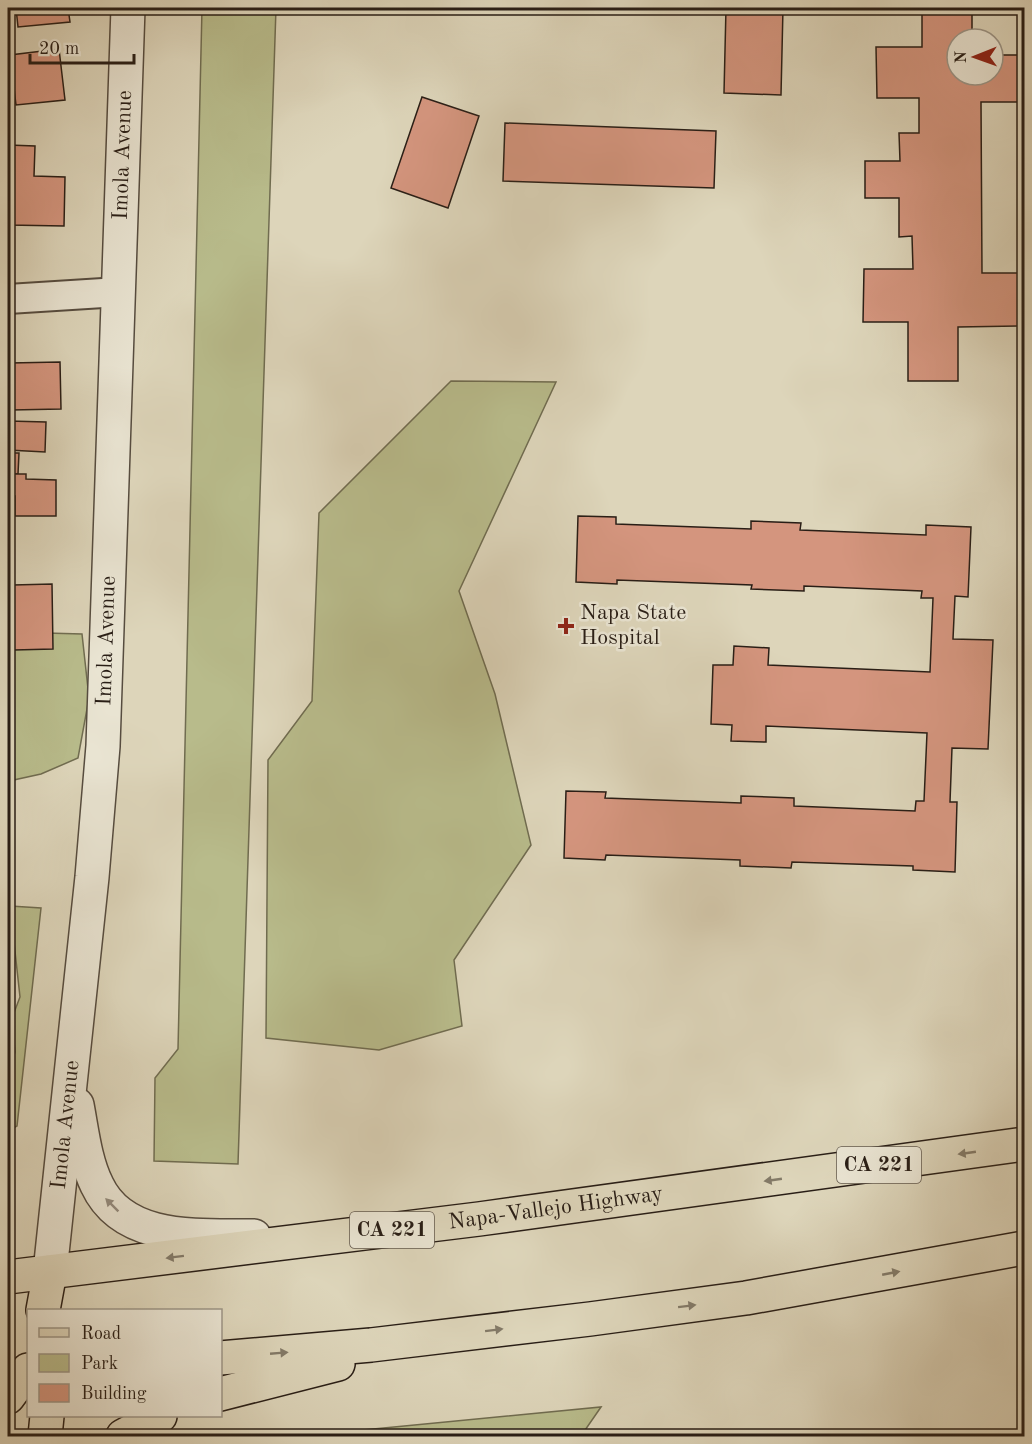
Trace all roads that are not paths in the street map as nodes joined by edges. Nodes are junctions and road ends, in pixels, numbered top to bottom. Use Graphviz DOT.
graph roads {
  1 [pos="128,8"];
  2 [pos="119,292"];
  3 [pos="8,299"];
  4 [pos="70,1074"];
  5 [pos="1024,1144"];
  6 [pos="331,1238"];
  7 [pos="1024,1248"];
  8 [pos="50,1272"];
  9 [pos="8,1277"];
  10 [pos="43,1309"];
  11 [pos="445,1336"];
  12 [pos="222,1358"];
  13 [pos="27,1372"];
  14 [pos="27,1373"];
  15 [pos="8,1374"];
  16 [pos="222,1393"];
  17 [pos="8,1397"];
  18 [pos="47,1417"];
  19 [pos="158,1417"];
  20 [pos="45,1437"];
  21 [pos="123,1437"];
  1 -- 2 [label="street, Imola Avenue"];
  2 -- 3 [label="street"];
  2 -- 4 [label="street, Imola Avenue"];
  6 -- 4 [label="street, one-way"];
  4 -- 8 [label="street, Imola Avenue"];
  5 -- 6 [label="main road, Napa-Vallejo Highway / CA 221, one-way"];
  6 -- 8 [label="main road, Napa-Vallejo Highway / CA 221, one-way"];
  11 -- 7 [label="main road, one-way"];
  8 -- 9 [label="main road, Napa-Vallejo Highway"];
  8 -- 10 [label="main road"];
  12 -- 11 [label="main road, one-way"];
  11 -- 16 [label="main road"];
  13 -- 15 [label="main road"];
  14 -- 17 [label="main road"];
  18 -- 20 [label="main road"];
  19 -- 21 [label="main road"];
}
